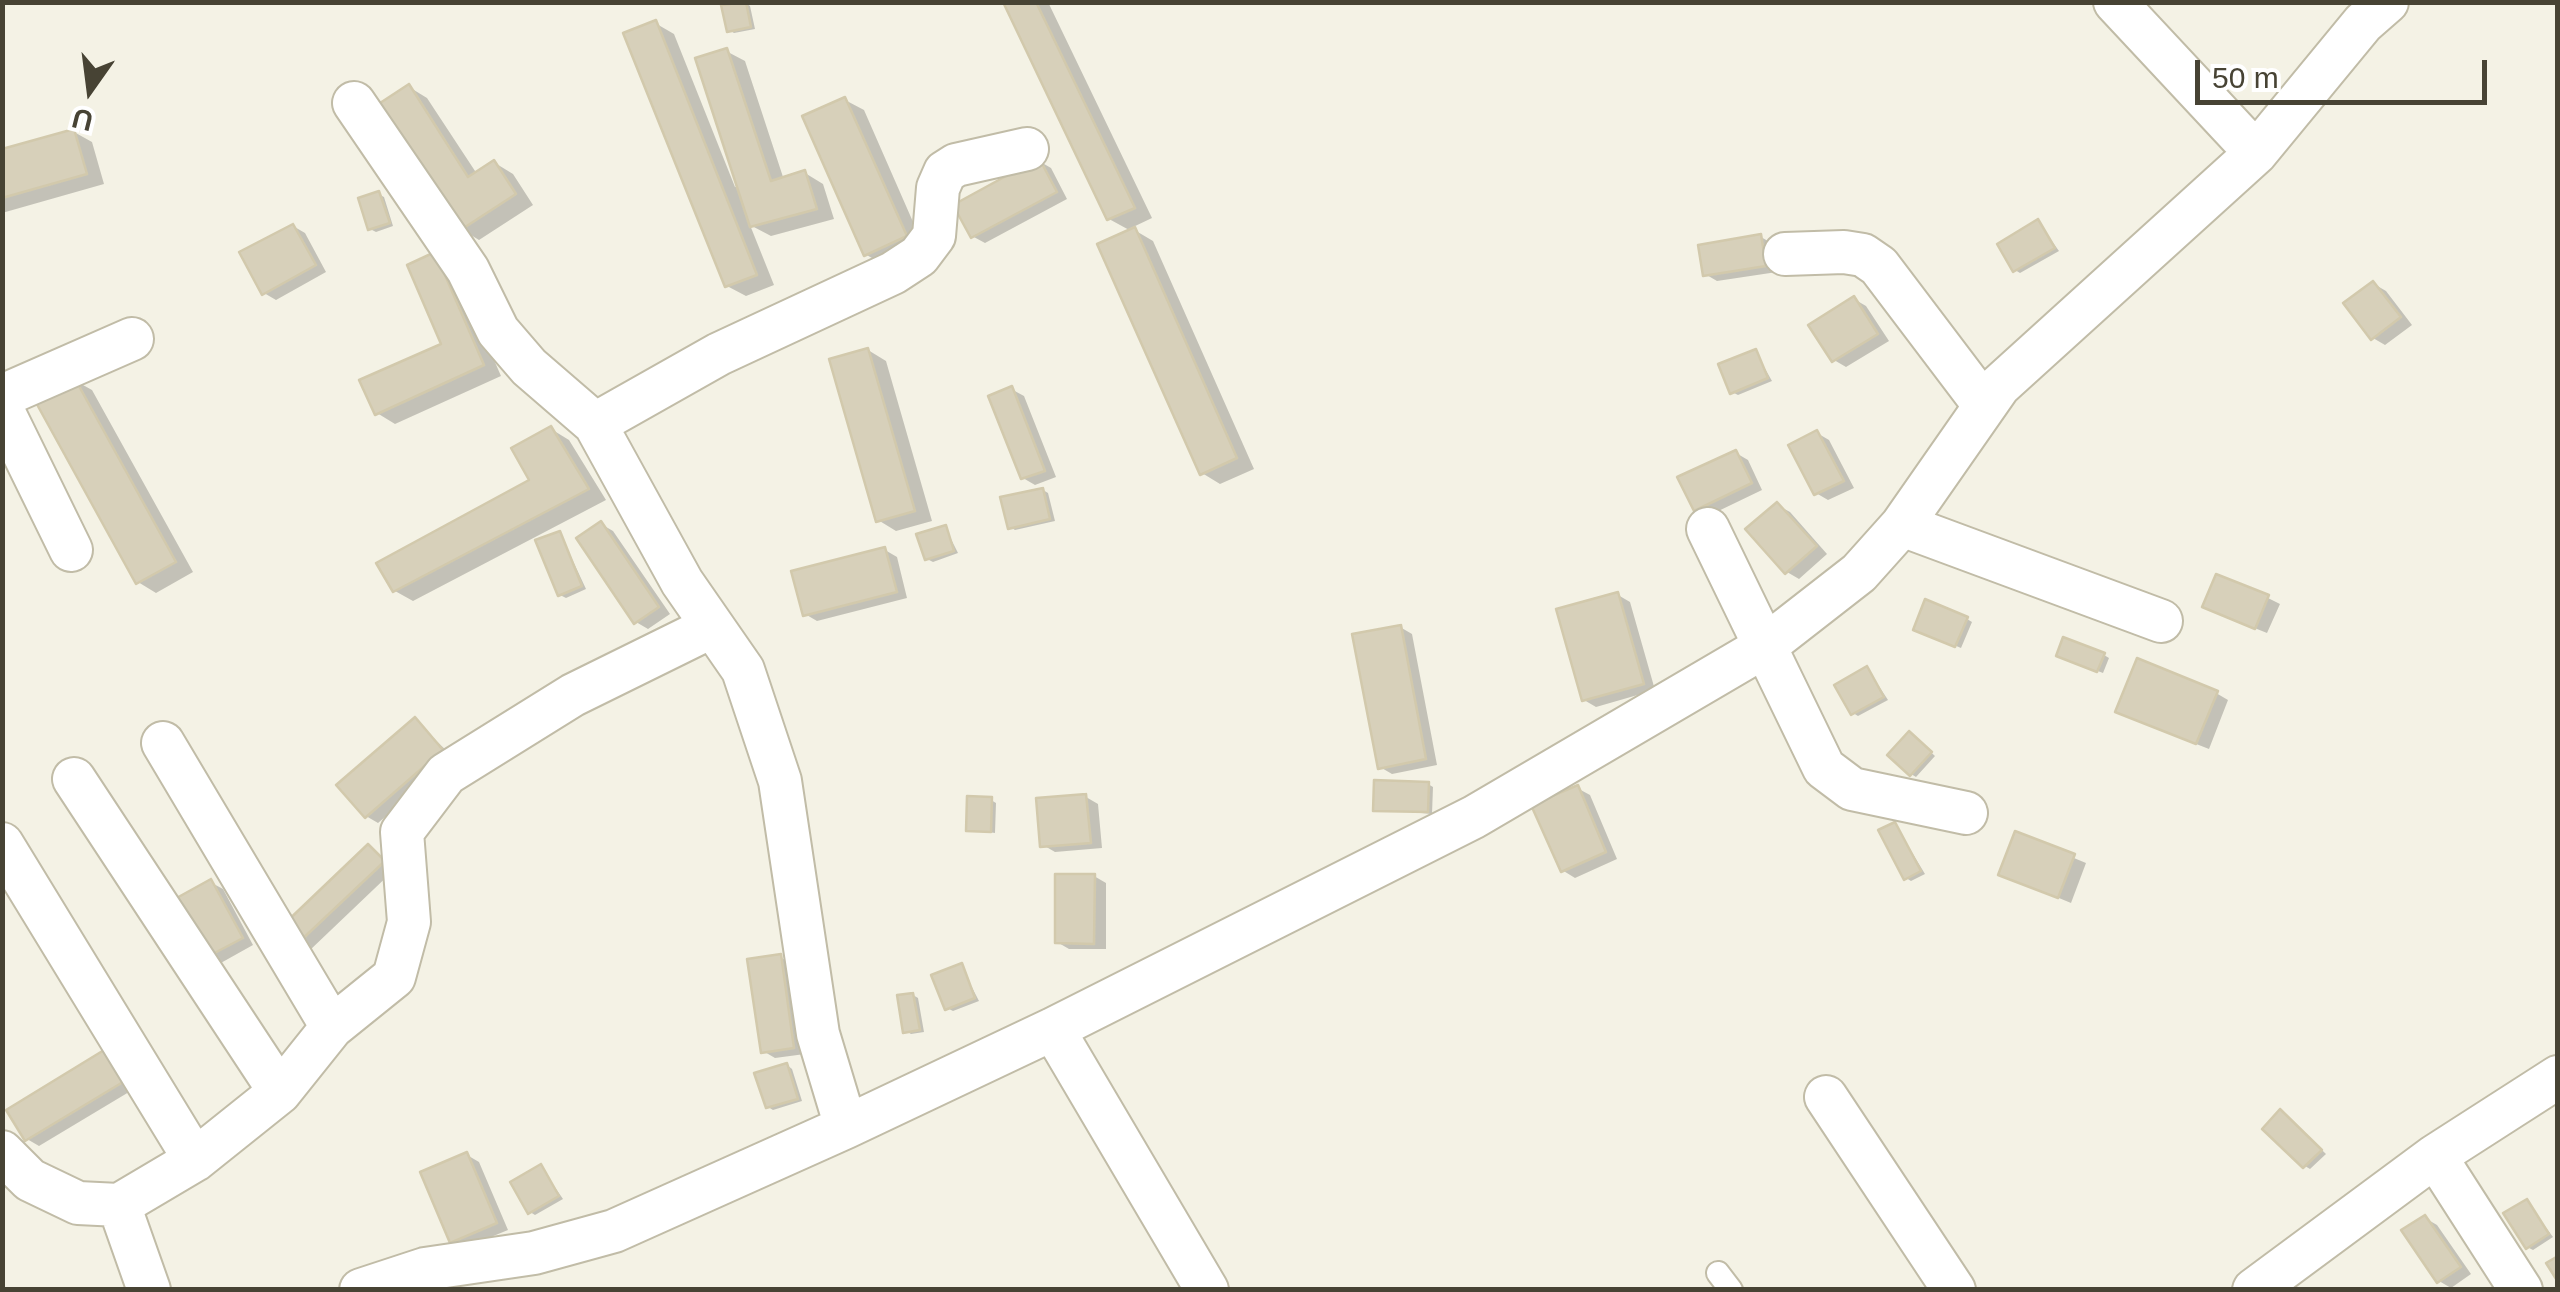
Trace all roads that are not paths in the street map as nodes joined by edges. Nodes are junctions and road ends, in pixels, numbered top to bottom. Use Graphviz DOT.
graph roads {
  1 [pos="2115,2"];
  2 [pos="2387,2"];
  3 [pos="354,102"];
  4 [pos="1027,149"];
  5 [pos="2256,153"];
  6 [pos="1784,254"];
  7 [pos="132,339"];
  8 [pos="2,396"];
  9 [pos="1985,406"];
  10 [pos="2,409"];
  11 [pos="595,424"];
  12 [pos="1902,525"];
  13 [pos="1708,529"];
  14 [pos="71,550"];
  15 [pos="2161,621"];
  16 [pos="710,627"];
  17 [pos="1764,647"];
  18 [pos="163,743"];
  19 [pos="74,779"];
  20 [pos="1966,813"];
  21 [pos="2,844"];
  22 [pos="332,1028"];
  23 [pos="1053,1030"];
  24 [pos="2558,1077"];
  25 [pos="280,1092"];
  26 [pos="1826,1096"];
  27 [pos="846,1128"];
  28 [pos="2,1152"];
  29 [pos="2435,1156"];
  30 [pos="196,1160"];
  31 [pos="119,1206"];
  32 [pos="149,1290"];
  33 [pos="361,1290"];
  34 [pos="1207,1290"];
  35 [pos="1954,1290"];
  36 [pos="2254,1290"];
  37 [pos="2521,1290"];
  1 -- 5 [label="street"];
  2 -- 5 [label="street"];
  3 -- 11 [label="street"];
  4 -- 11 [label="street"];
  5 -- 9 [label="street"];
  6 -- 9 [label="street"];
  7 -- 8 [label="street"];
  9 -- 12 [label="street"];
  10 -- 14 [label="street"];
  11 -- 16 [label="street"];
  12 -- 15 [label="street"];
  12 -- 17 [label="street"];
  13 -- 17 [label="street"];
  16 -- 22 [label="street"];
  16 -- 27 [label="street"];
  17 -- 20 [label="street"];
  17 -- 23 [label="street"];
  18 -- 22 [label="street"];
  19 -- 25 [label="street"];
  21 -- 30 [label="street"];
  22 -- 25 [label="street"];
  23 -- 27 [label="street"];
  23 -- 34 [label="street"];
  24 -- 29 [label="street"];
  25 -- 30 [label="street"];
  26 -- 35 [label="street"];
  27 -- 33 [label="street"];
  28 -- 31 [label="street"];
  29 -- 36 [label="street"];
  29 -- 37 [label="street"];
  30 -- 31 [label="street"];
  31 -- 32 [label="street"];
}
